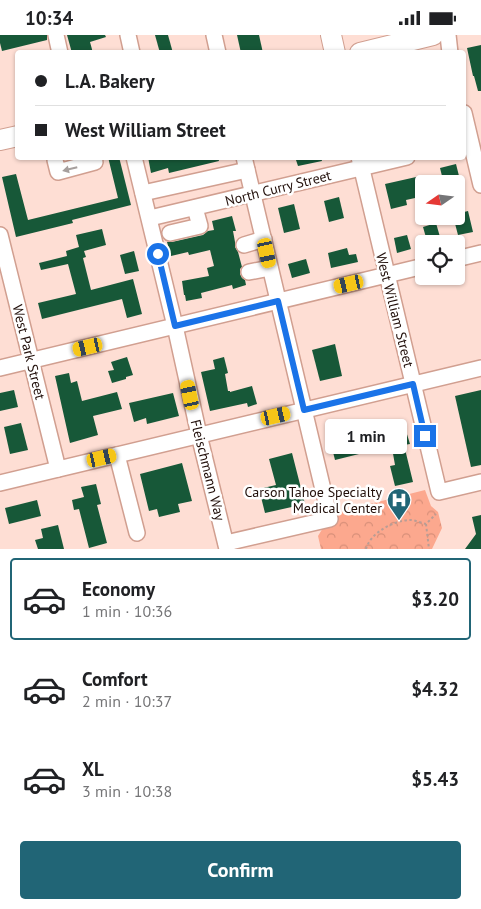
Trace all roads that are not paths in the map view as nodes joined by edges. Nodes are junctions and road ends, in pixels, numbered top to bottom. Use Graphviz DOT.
graph roads {
  1 [pos="56,35"];
  2 [pos="128,35"];
  3 [pos="214,35"];
  4 [pos="331,35"];
  5 [pos="433,35"];
  6 [pos="448,35"];
  7 [pos="396,39"];
  8 [pos="59,50"];
  9 [pos="131,50"];
  10 [pos="217,50"];
  11 [pos="334,50"];
  12 [pos="368,50"];
  13 [pos="450,50"];
  14 [pos="466,120"];
  15 [pos="15,137"];
  16 [pos="0,140"];
  17 [pos="472,143"];
  18 [pos="55,160"];
  19 [pos="135,160"];
  20 [pos="384,160"];
  21 [pos="95,163"];
  22 [pos="360,163"];
  23 [pos="246,164"];
  24 [pos="481,185"];
  25 [pos="143,193"];
  26 [pos="253,194"];
  27 [pos="195,208"];
  28 [pos="150,218"];
  29 [pos="170,233"];
  30 [pos="0,235"];
  31 [pos="264,239"];
  32 [pos="244,245"];
  33 [pos="2,252"];
  34 [pos="481,253"];
  35 [pos="465,257"];
  36 [pos="270,268"];
  37 [pos="415,268"];
  38 [pos="249,272"];
  39 [pos="386,275"];
  40 [pos="278,301"];
  41 [pos="175,326"];
  42 [pos="32,361"];
  43 [pos="481,367"];
  44 [pos="0,368"];
  45 [pos="413,384"];
  46 [pos="304,410"];
  47 [pos="199,435"];
  48 [pos="117,455"];
  49 [pos="58,469"];
  50 [pos="481,482"];
  51 [pos="0,483"];
  52 [pos="137,533"];
  53 [pos="226,546"];
  1 -- 8 [label="street"];
  2 -- 9 [label="street"];
  3 -- 10 [label="street"];
  4 -- 11 [label="main road"];
  5 -- 7 [label="main road"];
  6 -- 13 [label="street"];
  7 -- 12 [label="main road"];
  14 -- 17 [label="street"];
  15 -- 16 [label="main road"];
  17 -- 24 [label="street"];
  21 -- 18 [label="street, one-way"];
  19 -- 25 [label="street, Fleischmann Way"];
  20 -- 22 [label="street, North Curry Street"];
  22 -- 26 [label="street, North Curry Street"];
  22 -- 39 [label="street, West William Street"];
  23 -- 25 [label="street"];
  23 -- 26 [label="street"];
  25 -- 28 [label="street, Fleischmann Way"];
  26 -- 27 [label="street, North Curry Street"];
  26 -- 31 [label="street"];
  27 -- 28 [label="street, North Curry Street"];
  27 -- 29 [label="street"];
  28 -- 41 [label="street, Fleischmann Way"];
  30 -- 33 [label="street, West Park Street"];
  31 -- 32 [label="street"];
  31 -- 36 [label="street"];
  33 -- 42 [label="street, West Park Street"];
  34 -- 35 [label="street"];
  36 -- 38 [label="street"];
  36 -- 40 [label="street"];
  37 -- 39 [label="street"];
  39 -- 40 [label="street"];
  39 -- 45 [label="street, West William Street"];
  40 -- 41 [label="street"];
  40 -- 46 [label="street"];
  41 -- 42 [label="street"];
  41 -- 47 [label="street, Fleischmann Way"];
  42 -- 44 [label="street"];
  42 -- 49 [label="street, West Park Street"];
  43 -- 45 [label="street"];
  45 -- 46 [label="street"];
  45 -- 50 [label="street, West William Street"];
  46 -- 47 [label="street"];
  46 -- 53 [label="street"];
  47 -- 48 [label="street"];
  47 -- 53 [label="street, Fleischmann Way"];
  48 -- 49 [label="street"];
  48 -- 52 [label="street"];
  49 -- 51 [label="street"];
}
